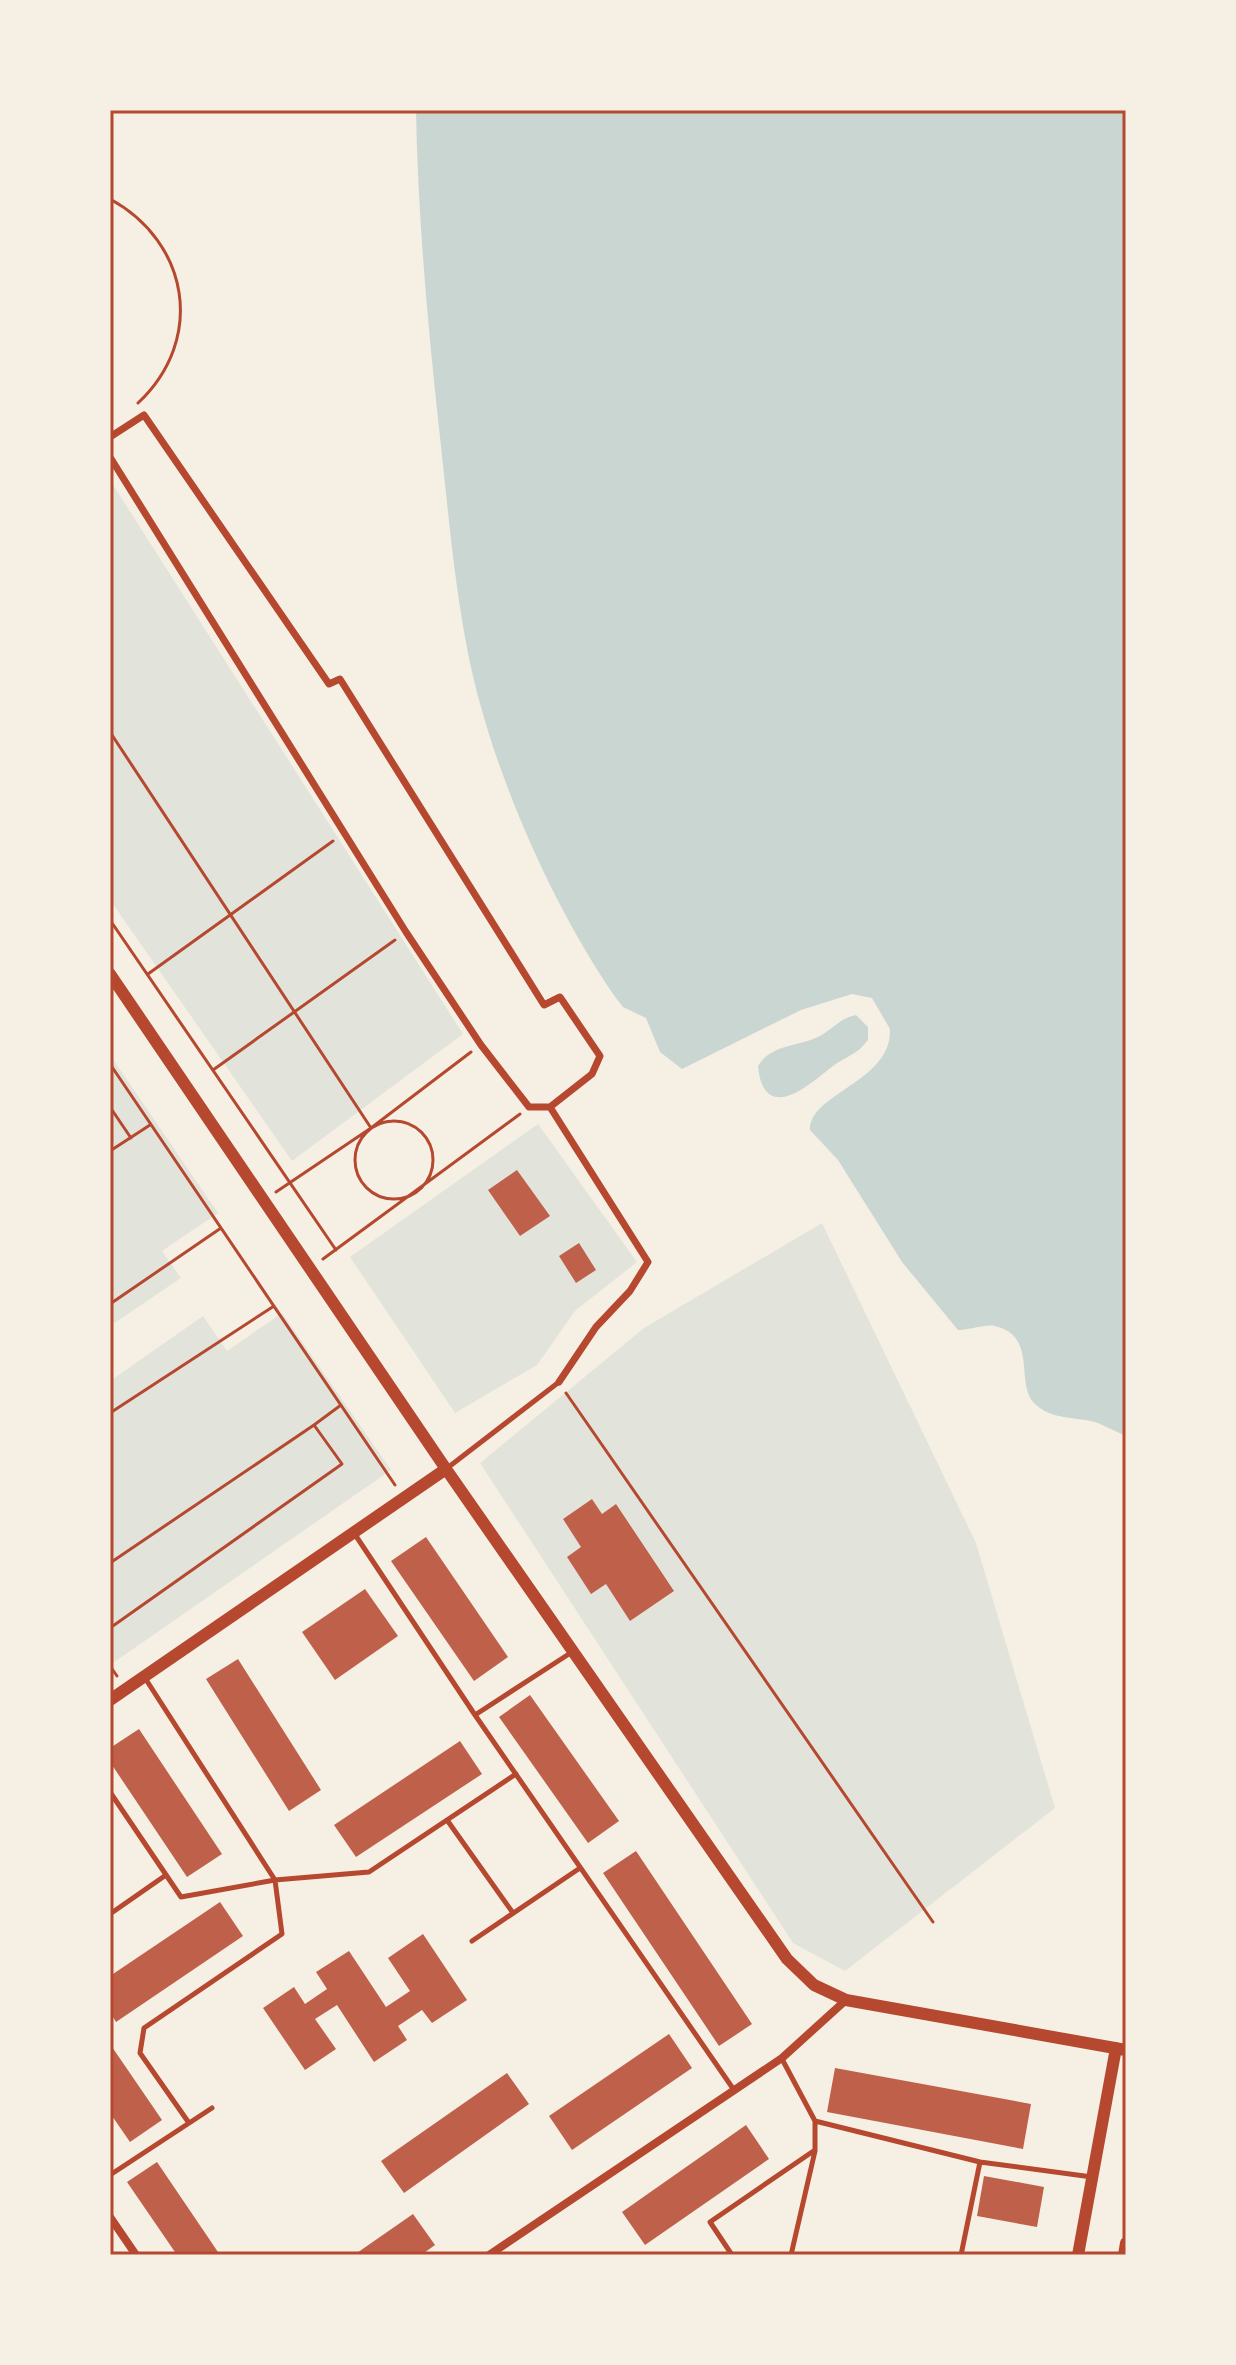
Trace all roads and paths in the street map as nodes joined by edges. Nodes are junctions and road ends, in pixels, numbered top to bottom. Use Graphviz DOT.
graph roads {
  1 [pos="110,199"];
  2 [pos="134,406"];
  3 [pos="110,437"];
  4 [pos="110,457"];
  5 [pos="110,732"];
  6 [pos="346,831"];
  7 [pos="230,914"];
  8 [pos="110,920"];
  9 [pos="406,932"];
  10 [pos="148,974"];
  11 [pos="110,975"];
  12 [pos="294,1010"];
  13 [pos="481,1045"];
  14 [pos="110,1064"];
  15 [pos="213,1070"];
  16 [pos="110,1107"];
  17 [pos="529,1107"];
  18 [pos="550,1107"];
  19 [pos="151,1125"];
  20 [pos="371,1128"];
  21 [pos="131,1138"];
  22 [pos="110,1151"];
  23 [pos="290,1183"];
  24 [pos="417,1192"];
  25 [pos="264,1199"];
  26 [pos="221,1228"];
  27 [pos="336,1250"];
  28 [pos="311,1269"];
  29 [pos="110,1304"];
  30 [pos="274,1306"];
  31 [pos="559,1382"];
  32 [pos="341,1405"];
  33 [pos="110,1413"];
  34 [pos="314,1425"];
  35 [pos="446,1469"];
  36 [pos="404,1498"];
  37 [pos="354,1533"];
  38 [pos="110,1563"];
  39 [pos="110,1628"];
  40 [pos="574,1650"];
  41 [pos="144,1677"];
  42 [pos="110,1700"];
  43 [pos="475,1715"];
  44 [pos="516,1774"];
  45 [pos="110,1792"];
  46 [pos="447,1820"];
  47 [pos="580,1868"];
  48 [pos="166,1875"];
  49 [pos="275,1880"];
  50 [pos="513,1913"];
  51 [pos="110,1914"];
  52 [pos="933,1922"];
  53 [pos="472,1941"];
  54 [pos="846,2000"];
  55 [pos="1121,2049"];
  56 [pos="782,2058"];
  57 [pos="734,2090"];
  58 [pos="212,2108"];
  59 [pos="815,2121"];
  60 [pos="189,2123"];
  61 [pos="815,2150"];
  62 [pos="980,2162"];
  63 [pos="110,2175"];
  64 [pos="1093,2177"];
  65 [pos="110,2217"];
  66 [pos="1126,2243"];
  67 [pos="136,2255"];
  68 [pos="489,2255"];
  69 [pos="732,2255"];
  70 [pos="791,2255"];
  71 [pos="961,2255"];
  72 [pos="1078,2255"];
  73 [pos="1124,2255"];
  1 -- 2 [label="path"];
  3 -- 18 [label="street"];
  4 -- 6 [label="street"];
  5 -- 7 [label="path"];
  6 -- 7 [label="path"];
  6 -- 9 [label="street"];
  7 -- 10 [label="path"];
  7 -- 12 [label="path"];
  8 -- 10 [label="path"];
  9 -- 12 [label="path"];
  9 -- 13 [label="street"];
  10 -- 15 [label="path"];
  11 -- 25 [label="street"];
  12 -- 15 [label="path"];
  12 -- 20 [label="path"];
  13 -- 17 [label="street"];
  13 -- 20 [label="path"];
  14 -- 19 [label="path"];
  15 -- 23 [label="path"];
  16 -- 21 [label="path"];
  17 -- 18 [label="street"];
  17 -- 24 [label="path"];
  18 -- 31 [label="street"];
  19 -- 21 [label="path"];
  19 -- 26 [label="path"];
  20 -- 23 [label="path"];
  20 -- 24 [label="path"];
  20 -- 24 [label="path"];
  21 -- 22 [label="path"];
  23 -- 25 [label="path"];
  23 -- 27 [label="path"];
  24 -- 27 [label="path"];
  25 -- 28 [label="street"];
  26 -- 29 [label="path"];
  26 -- 30 [label="path"];
  27 -- 28 [label="path"];
  28 -- 35 [label="street"];
  30 -- 32 [label="path"];
  30 -- 33 [label="path"];
  31 -- 35 [label="lane"];
  31 -- 52 [label="path"];
  32 -- 34 [label="path"];
  32 -- 36 [label="path"];
  34 -- 38 [label="path"];
  34 -- 39 [label="path"];
  35 -- 36 [label="street"];
  35 -- 40 [label="street"];
  36 -- 37 [label="street"];
  37 -- 41 [label="street"];
  37 -- 43 [label="lane"];
  40 -- 43 [label="lane"];
  40 -- 54 [label="street"];
  41 -- 42 [label="street"];
  41 -- 49 [label="lane"];
  43 -- 44 [label="lane"];
  44 -- 46 [label="lane"];
  44 -- 47 [label="lane"];
  45 -- 48 [label="lane"];
  46 -- 49 [label="lane"];
  46 -- 50 [label="lane"];
  47 -- 50 [label="lane"];
  47 -- 57 [label="lane"];
  48 -- 49 [label="lane"];
  48 -- 51 [label="lane"];
  49 -- 60 [label="lane"];
  50 -- 53 [label="lane"];
  54 -- 55 [label="street"];
  54 -- 56 [label="street"];
  55 -- 64 [label="street"];
  56 -- 57 [label="street"];
  56 -- 59 [label="lane"];
  57 -- 68 [label="street"];
  58 -- 60 [label="lane"];
  59 -- 61 [label="lane"];
  59 -- 62 [label="lane"];
  60 -- 63 [label="lane"];
  61 -- 69 [label="lane"];
  61 -- 70 [label="lane"];
  62 -- 64 [label="lane"];
  62 -- 71 [label="lane"];
  64 -- 72 [label="street"];
  65 -- 67 [label="street"];
  66 -- 73 [label="street"];
}
